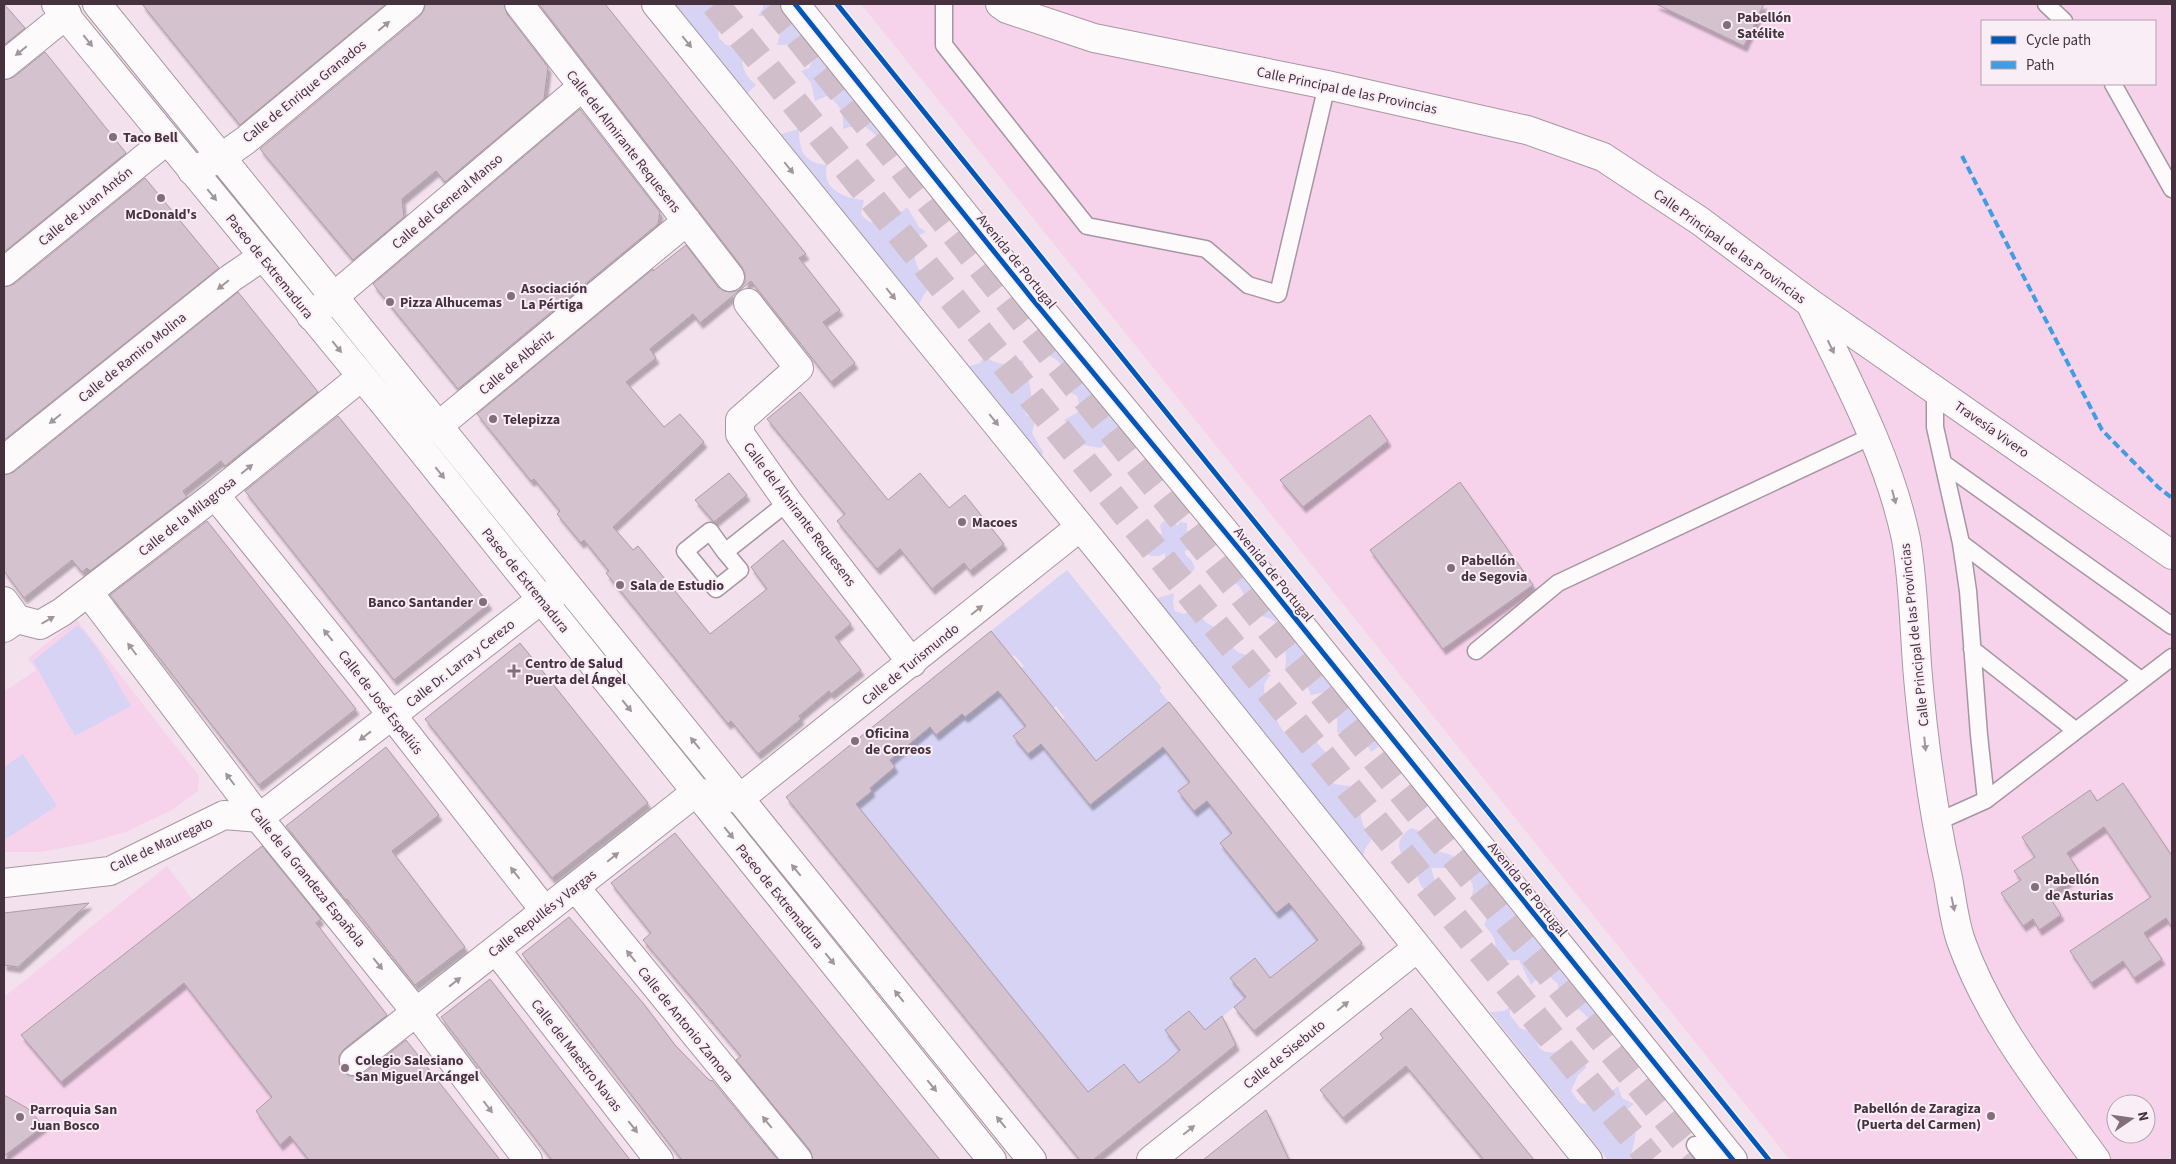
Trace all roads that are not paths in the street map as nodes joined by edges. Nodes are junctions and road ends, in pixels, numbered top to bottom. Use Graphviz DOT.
graph roads {
  1 [pos="97,4"];
  2 [pos="410,4"];
  3 [pos="519,4"];
  4 [pos="656,4"];
  5 [pos="795,4"];
  6 [pos="944,4"];
  7 [pos="1000,4"];
  8 [pos="2046,4"];
  9 [pos="62,9"];
  10 [pos="2063,20"];
  11 [pos="4,65"];
  12 [pos="1327,85"];
  13 [pos="2114,85"];
  14 [pos="582,87"];
  15 [pos="168,140"];
  16 [pos="222,157"];
  17 [pos="192,171"];
  18 [pos="2172,190"];
  19 [pos="687,221"];
  20 [pos="262,257"];
  21 [pos="4,272"];
  22 [pos="730,278"];
  23 [pos="334,297"];
  24 [pos="748,303"];
  25 [pos="1810,303"];
  26 [pos="312,316"];
  27 [pos="361,377"];
  28 [pos="1935,389"];
  29 [pos="437,427"];
  30 [pos="1872,436"];
  31 [pos="4,460"];
  32 [pos="1943,463"];
  33 [pos="215,495"];
  34 [pos="788,502"];
  35 [pos="1080,527"];
  36 [pos="1961,542"];
  37 [pos="725,552"];
  38 [pos="2172,555"];
  39 [pos="568,586"];
  40 [pos="88,593"];
  41 [pos="542,599"];
  42 [pos="8,616"];
  43 [pos="2172,626"];
  44 [pos="1972,649"];
  45 [pos="1476,651"];
  46 [pos="2172,657"];
  47 [pos="912,663"];
  48 [pos="2141,680"];
  49 [pos="392,716"];
  50 [pos="2075,730"];
  51 [pos="696,792"];
  52 [pos="739,799"];
  53 [pos="1986,800"];
  54 [pos="259,818"];
  55 [pos="1937,822"];
  56 [pos="4,883"];
  57 [pos="575,888"];
  58 [pos="545,911"];
  59 [pos="1417,948"];
  60 [pos="496,950"];
  61 [pos="416,1012"];
  62 [pos="354,1061"];
  63 [pos="1695,1145"];
  64 [pos="528,1160"];
  65 [pos="659,1160"];
  66 [pos="798,1160"];
  67 [pos="992,1160"];
  68 [pos="1032,1160"];
  69 [pos="1151,1160"];
  70 [pos="1588,1160"];
  71 [pos="1707,1160"];
  72 [pos="1733,1160"];
  73 [pos="2096,1160"];
  1 -- 16 [label="street, Paseo de Extremadura"];
  16 -- 2 [label="street, Calle de Enrique Granados, one-way"];
  3 -- 14 [label="street, Calle del Almirante Requesens"];
  4 -- 35 [label="street, one-way"];
  5 -- 72 [label="street, Avenida de Portugal"];
  6 -- 12 [label="lane"];
  7 -- 12 [label="street, Calle Principal de las Provincias"];
  8 -- 10 [label="lane"];
  9 -- 11 [label="street, one-way"];
  9 -- 15 [label="street, Paseo de Extremadura, one-way"];
  12 -- 25 [label="street, Calle Principal de las Provincias"];
  13 -- 18 [label="lane"];
  14 -- 19 [label="street, Calle del Almirante Requesens"];
  14 -- 23 [label="street, Calle del General Manso"];
  15 -- 17 [label="street, Paseo de Extremadura"];
  15 -- 21 [label="street, Calle de Juan Antón"];
  16 -- 17 [label="street, Calle de Enrique Granados"];
  16 -- 23 [label="street, Paseo de Extremadura"];
  17 -- 20 [label="street, Paseo de Extremadura, one-way"];
  19 -- 22 [label="street, Calle del Almirante Requesens"];
  19 -- 29 [label="street, Calle de Albéniz"];
  20 -- 26 [label="street, Paseo de Extremadura"];
  20 -- 31 [label="street, Calle de Ramiro Molina, one-way"];
  23 -- 26 [label="street, Calle del General Manso"];
  23 -- 29 [label="street, Paseo de Extremadura"];
  24 -- 34 [label="street, Calle del Almirante Requesens"];
  25 -- 28 [label="street, Travesía Vivero"];
  25 -- 30 [label="street, Calle Principal de las Provincias, one-way"];
  26 -- 27 [label="street, Paseo de Extremadura, one-way"];
  33 -- 27 [label="street, Calle de la Milagrosa, one-way"];
  27 -- 41 [label="street, Paseo de Extremadura, one-way"];
  28 -- 32 [label="lane"];
  28 -- 38 [label="street, Travesía Vivero"];
  29 -- 39 [label="street, Paseo de Extremadura"];
  30 -- 45 [label="lane"];
  30 -- 55 [label="street, Calle Principal de las Provincias, one-way"];
  32 -- 36 [label="lane"];
  32 -- 43 [label="lane"];
  33 -- 40 [label="street, Calle de la Milagrosa"];
  49 -- 33 [label="street, Calle de José Espeliús, one-way"];
  34 -- 37 [label="lane"];
  34 -- 47 [label="street, Calle del Almirante Requesens"];
  47 -- 35 [label="street, Calle de Turismundo, one-way"];
  35 -- 59 [label="street"];
  36 -- 44 [label="lane"];
  36 -- 48 [label="lane"];
  39 -- 41 [label="street"];
  52 -- 39 [label="street, Paseo de Extremadura, one-way"];
  42 -- 40 [label="street, Calle de la Milagrosa, one-way"];
  54 -- 40 [label="street, Calle de la Grandeza Española, one-way"];
  41 -- 49 [label="street, Calle Dr. Larra y Cerezo"];
  41 -- 51 [label="street, Paseo de Extremadura, one-way"];
  44 -- 50 [label="lane"];
  44 -- 53 [label="lane"];
  46 -- 48 [label="lane"];
  47 -- 52 [label="street, Calle de Turismundo"];
  48 -- 50 [label="lane"];
  49 -- 54 [label="street, Calle Dr. Larra y Cerezo, one-way"];
  58 -- 49 [label="street, Calle de José Espeliús, one-way"];
  50 -- 53 [label="lane"];
  51 -- 52 [label="street"];
  57 -- 51 [label="street, Calle Repullés y Vargas, one-way"];
  51 -- 67 [label="street, Paseo de Extremadura, one-way"];
  68 -- 52 [label="street, Paseo de Extremadura, one-way"];
  53 -- 55 [label="lane"];
  54 -- 56 [label="street, Calle de Mauregato"];
  54 -- 61 [label="street, Calle de la Grandeza Española, one-way"];
  55 -- 73 [label="street, Calle Principal de las Provincias, one-way"];
  57 -- 58 [label="street, Calle Repullés y Vargas"];
  66 -- 57 [label="street, Calle de Antonio Zamora, one-way"];
  58 -- 60 [label="street, Calle Repullés y Vargas"];
  69 -- 59 [label="street, Calle de Sisebuto, one-way"];
  59 -- 70 [label="street"];
  61 -- 60 [label="street, Calle Repullés y Vargas, one-way"];
  60 -- 65 [label="street, Calle del Maestro Navas, one-way"];
  61 -- 62 [label="street, Calle Repullés y Vargas"];
  61 -- 64 [label="street, Calle de la Grandeza Española, one-way"];
  63 -- 71 [label="lane"];
}
